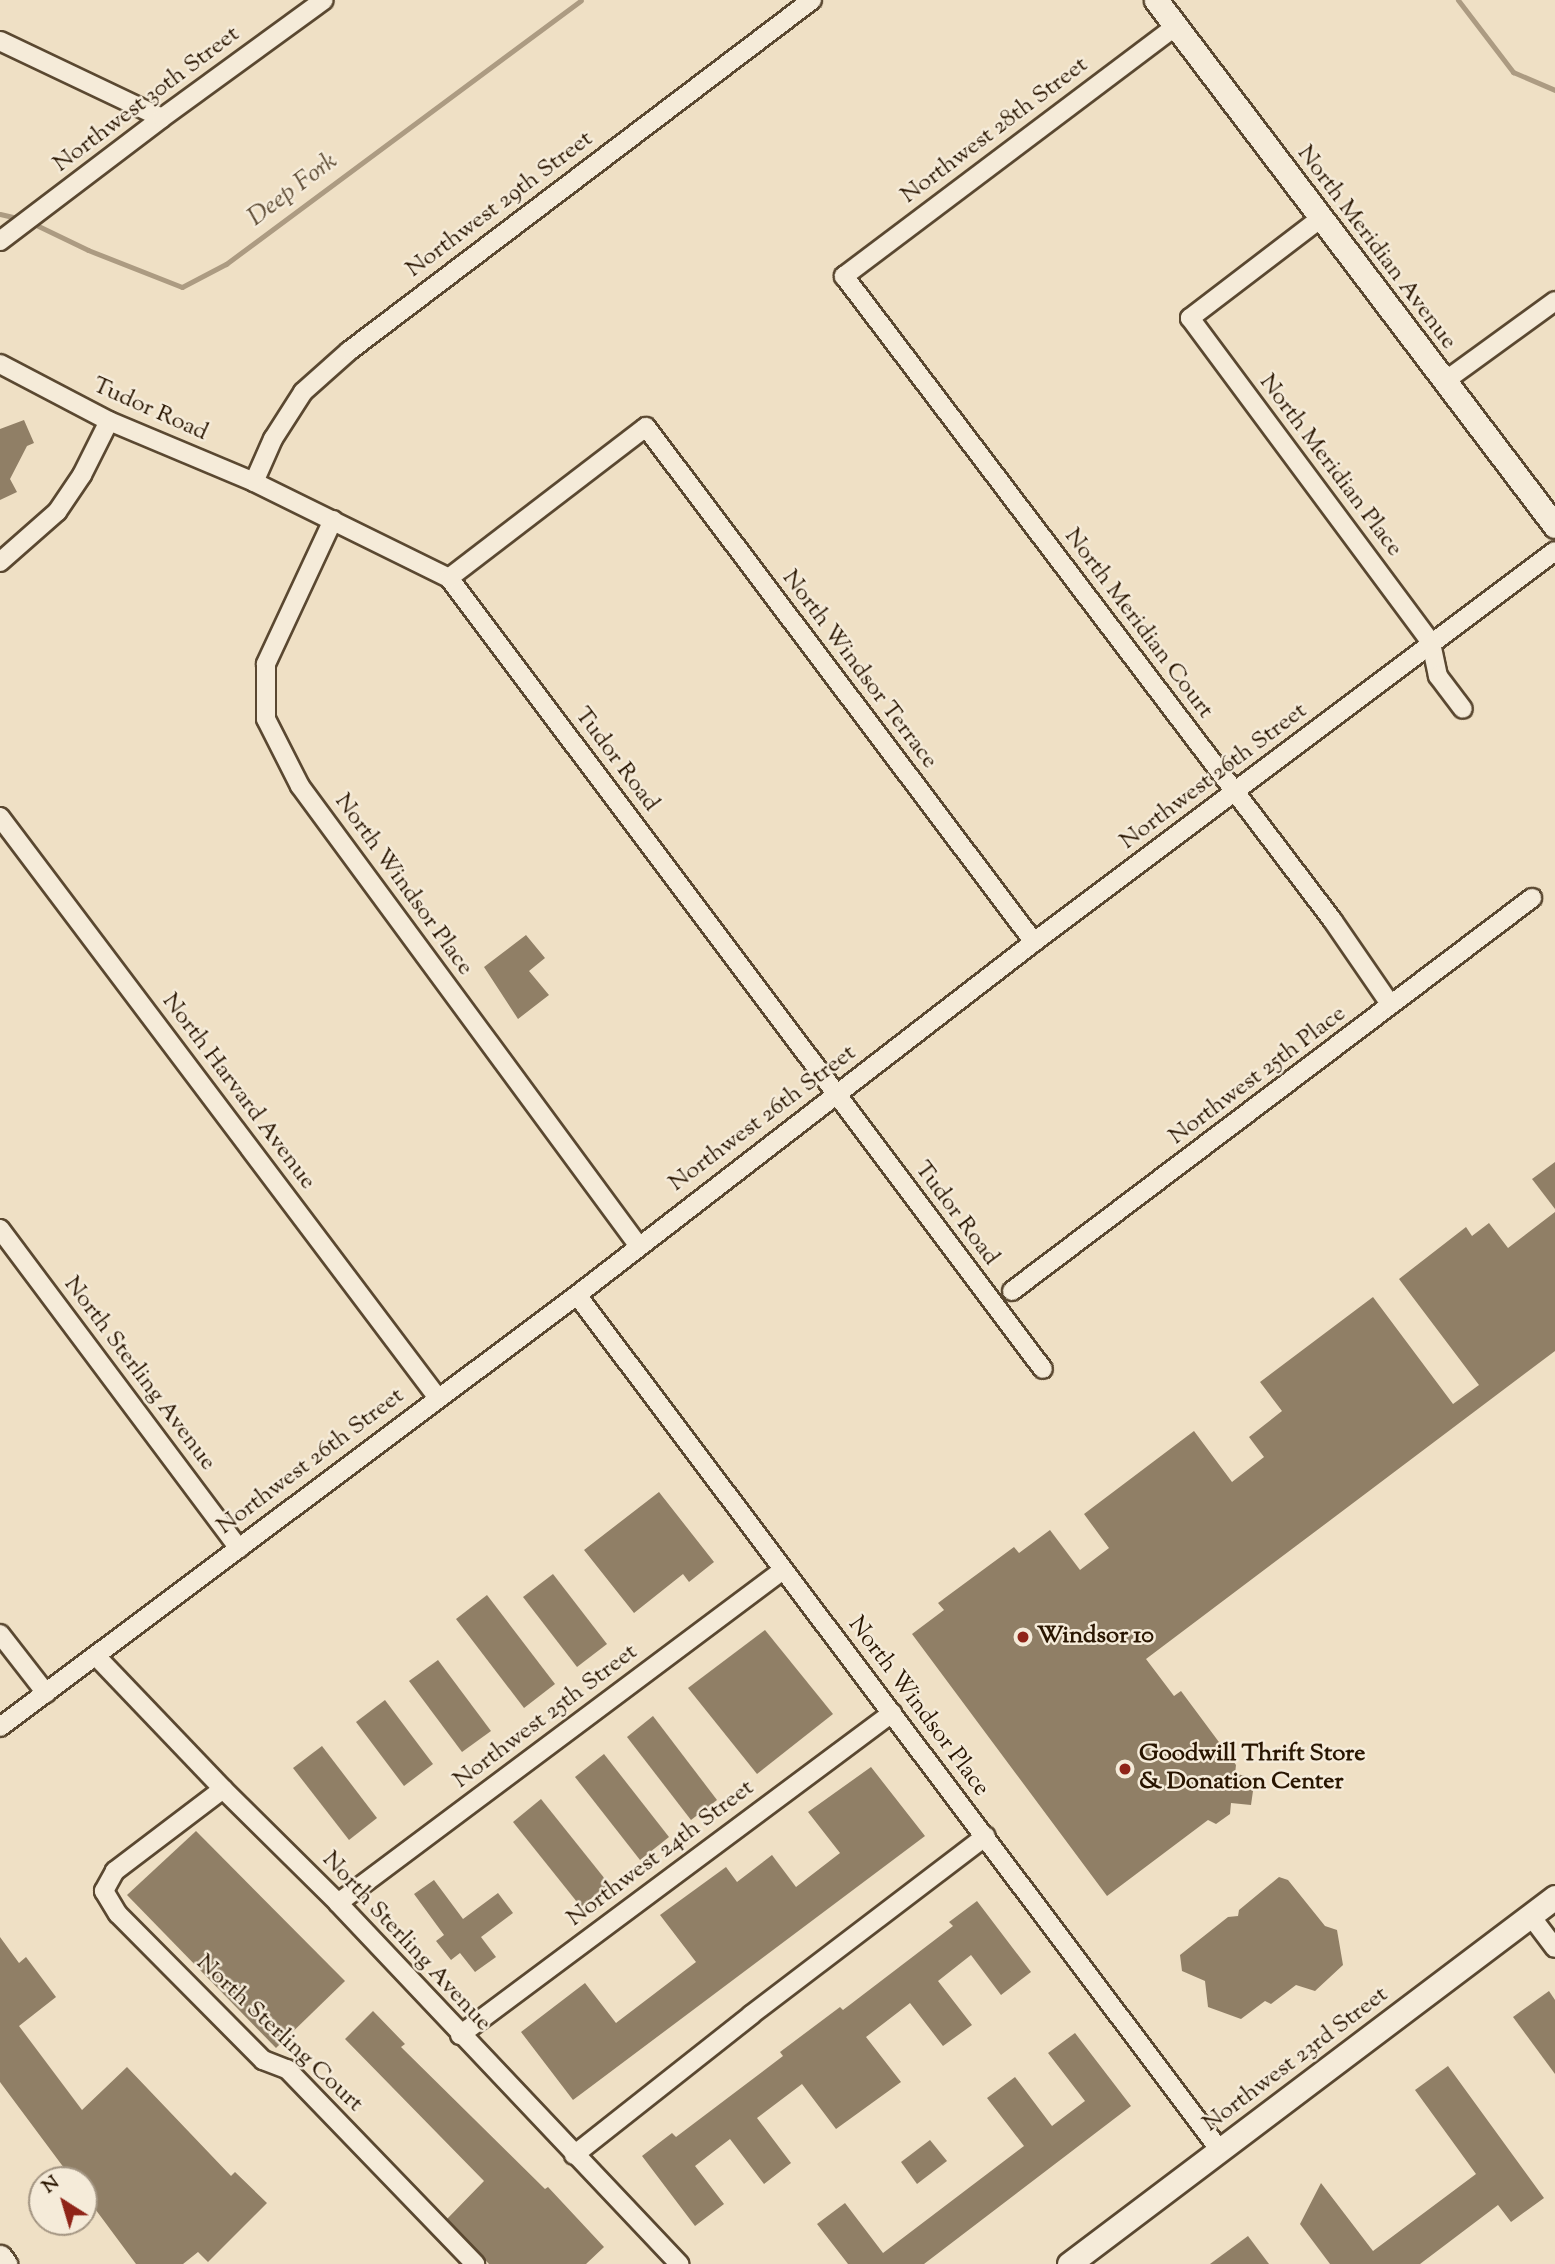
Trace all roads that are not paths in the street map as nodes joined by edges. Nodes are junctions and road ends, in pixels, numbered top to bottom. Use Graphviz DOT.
graph roads {
  1 [pos="324,0"];
  2 [pos="812,0"];
  3 [pos="1156,0"];
  4 [pos="1176,26"];
  5 [pos="0,41"];
  6 [pos="162,118"];
  7 [pos="1321,218"];
  8 [pos="0,241"];
  9 [pos="844,276"];
  10 [pos="1555,301"];
  11 [pos="0,364"];
  12 [pos="1444,381"];
  13 [pos="109,421"];
  14 [pos="254,482"];
  15 [pos="333,520"];
  16 [pos="1555,526"];
  17 [pos="1555,551"];
  18 [pos="0,562"];
  19 [pos="449,578"];
  20 [pos="1430,643"];
  21 [pos="1463,709"];
  22 [pos="1235,793"];
  23 [pos="0,817"];
  24 [pos="1532,898"];
  25 [pos="1034,942"];
  26 [pos="1390,1004"];
  27 [pos="836,1095"];
  28 [pos="0,1229"];
  29 [pos="638,1245"];
  30 [pos="1012,1292"];
  31 [pos="576,1295"];
  32 [pos="1043,1369"];
  33 [pos="438,1398"];
  34 [pos="239,1548"];
  35 [pos="783,1570"];
  36 [pos="0,1634"];
  37 [pos="96,1656"];
  38 [pos="46,1693"];
  39 [pos="892,1713"];
  40 [pos="0,1727"];
  41 [pos="223,1789"];
  42 [pos="986,1836"];
  43 [pos="1555,1897"];
  44 [pos="338,1903"];
  45 [pos="1531,1915"];
  46 [pos="1555,1948"];
  47 [pos="460,2035"];
  48 [pos="1220,2150"];
  49 [pos="574,2155"];
  50 [pos="0,2257"];
  51 [pos="5,2264"];
  52 [pos="475,2264"];
  53 [pos="679,2264"];
  54 [pos="1069,2264"];
  1 -- 6 [label="street, Northwest 30th Street"];
  2 -- 14 [label="street, Northwest 29th Street"];
  3 -- 4 [label="main road, North Meridian Avenue"];
  4 -- 7 [label="main road, North Meridian Avenue"];
  4 -- 9 [label="street, Northwest 28th Street"];
  5 -- 6 [label="street"];
  6 -- 8 [label="street, Northwest 30th Street"];
  7 -- 12 [label="main road, North Meridian Avenue"];
  7 -- 20 [label="street, North Meridian Place"];
  9 -- 22 [label="street, North Meridian Court"];
  10 -- 12 [label="street"];
  11 -- 13 [label="street, Tudor Road"];
  12 -- 16 [label="main road, North Meridian Avenue"];
  13 -- 14 [label="street, Tudor Road"];
  13 -- 18 [label="street"];
  14 -- 15 [label="street, Tudor Road"];
  15 -- 19 [label="street, Tudor Road"];
  15 -- 29 [label="street, North Windsor Place"];
  17 -- 20 [label="street, Northwest 26th Street"];
  19 -- 25 [label="street, North Windsor Terrace"];
  19 -- 27 [label="street, Tudor Road"];
  20 -- 21 [label="street"];
  20 -- 22 [label="street, Northwest 26th Street"];
  22 -- 25 [label="street, Northwest 26th Street"];
  22 -- 26 [label="street, North Meridian Court"];
  23 -- 33 [label="street, North Harvard Avenue"];
  24 -- 26 [label="street, Northwest 25th Place"];
  25 -- 27 [label="street, Northwest 26th Street"];
  26 -- 30 [label="street, Northwest 25th Place"];
  27 -- 29 [label="street, Northwest 26th Street"];
  27 -- 32 [label="street, Tudor Road"];
  28 -- 34 [label="street, North Sterling Avenue"];
  29 -- 31 [label="street, Northwest 26th Street"];
  31 -- 33 [label="street, Northwest 26th Street"];
  31 -- 35 [label="street, North Windsor Place"];
  33 -- 34 [label="street, Northwest 26th Street"];
  34 -- 37 [label="street, Northwest 26th Street"];
  35 -- 39 [label="street, North Windsor Place"];
  35 -- 44 [label="street, Northwest 25th Street"];
  36 -- 38 [label="street"];
  37 -- 38 [label="street, Northwest 26th Street"];
  37 -- 41 [label="street, North Sterling Avenue"];
  38 -- 40 [label="street, Northwest 26th Street"];
  39 -- 42 [label="street, North Windsor Place"];
  39 -- 47 [label="street, Northwest 24th Street"];
  41 -- 44 [label="street, North Sterling Avenue"];
  41 -- 52 [label="street, North Sterling Court"];
  42 -- 48 [label="street, North Windsor Place"];
  42 -- 49 [label="street"];
  43 -- 45 [label="main road, Northwest 23rd Street"];
  44 -- 47 [label="street, North Sterling Avenue"];
  45 -- 46 [label="street"];
  45 -- 48 [label="main road, Northwest 23rd Street"];
  47 -- 49 [label="street, North Sterling Avenue"];
  48 -- 54 [label="main road, Northwest 23rd Street"];
  49 -- 53 [label="street, North Sterling Avenue"];
  50 -- 51 [label="main road"];
}
